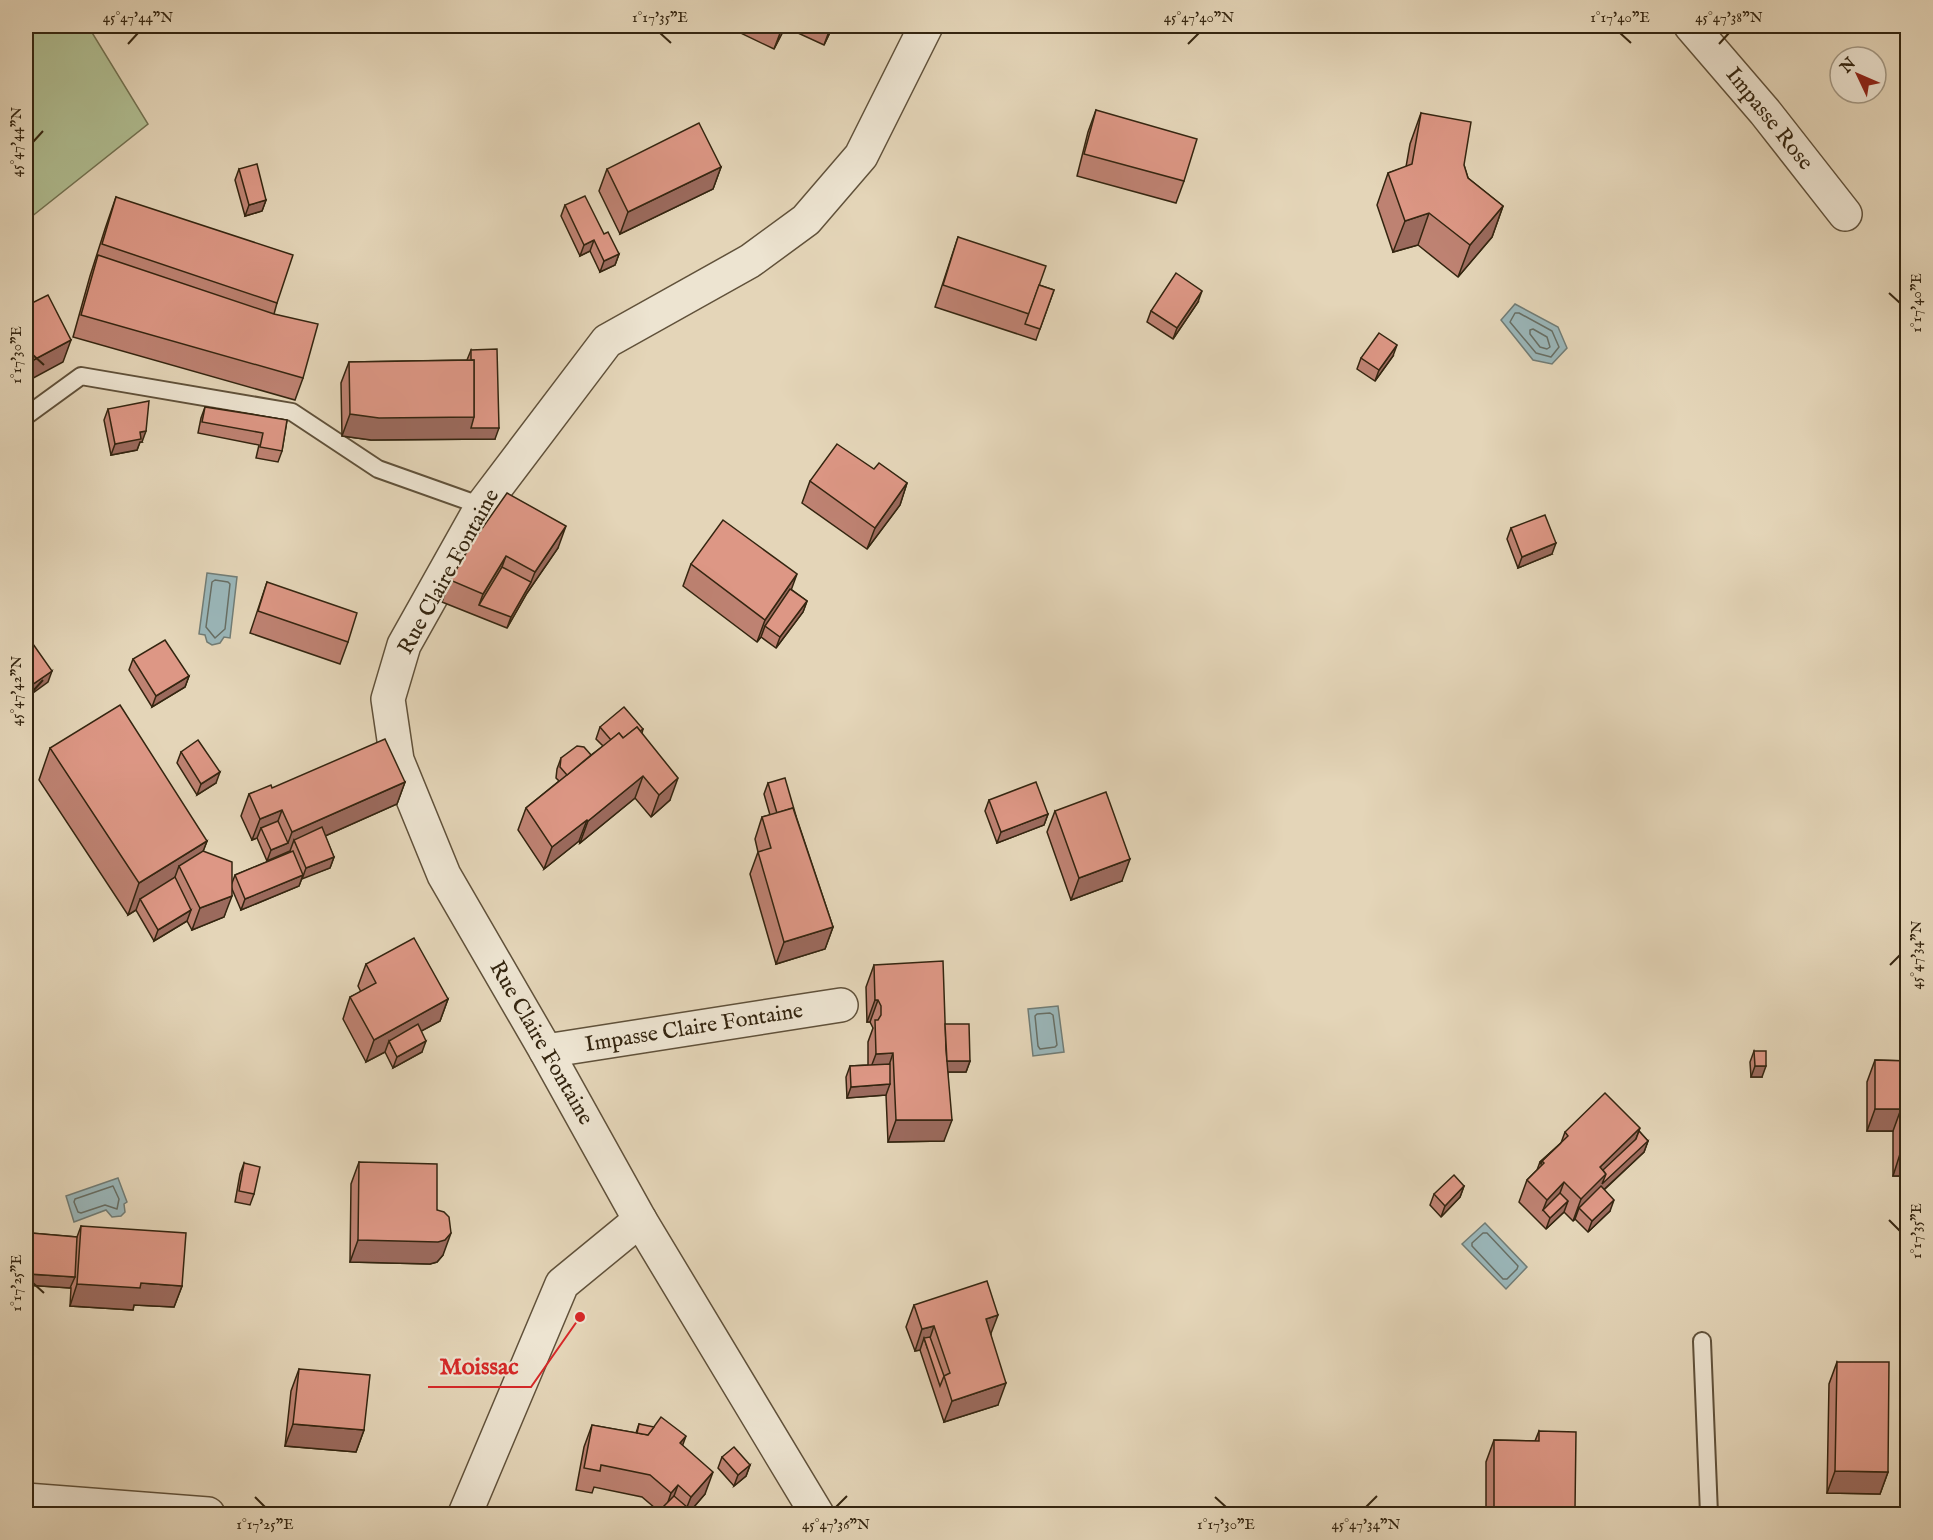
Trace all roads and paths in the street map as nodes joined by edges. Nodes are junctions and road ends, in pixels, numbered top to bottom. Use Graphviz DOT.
graph roads {
  1 [pos="926,26"];
  2 [pos="1691,26"];
  3 [pos="1845,214"];
  4 [pos="26,416"];
  5 [pos="482,506"];
  6 [pos="841,1005"];
  7 [pos="546,1051"];
  8 [pos="640,1220"];
  9 [pos="1702,1341"];
  10 [pos="26,1500"];
  11 [pos="208,1515"];
  12 [pos="465,1515"];
  13 [pos="817,1515"];
  14 [pos="1709,1515"];
  1 -- 5 [label="street, Rue Claire Fontaine"];
  2 -- 3 [label="street, Impasse Rose"];
  4 -- 5 [label="lane"];
  5 -- 7 [label="street, Rue Claire Fontaine"];
  6 -- 7 [label="street, Impasse Claire Fontaine"];
  7 -- 8 [label="street, Rue Claire Fontaine"];
  8 -- 12 [label="street"];
  8 -- 13 [label="street, Rue Claire Fontaine"];
  9 -- 14 [label="lane"];
  10 -- 11 [label="street"];
}
